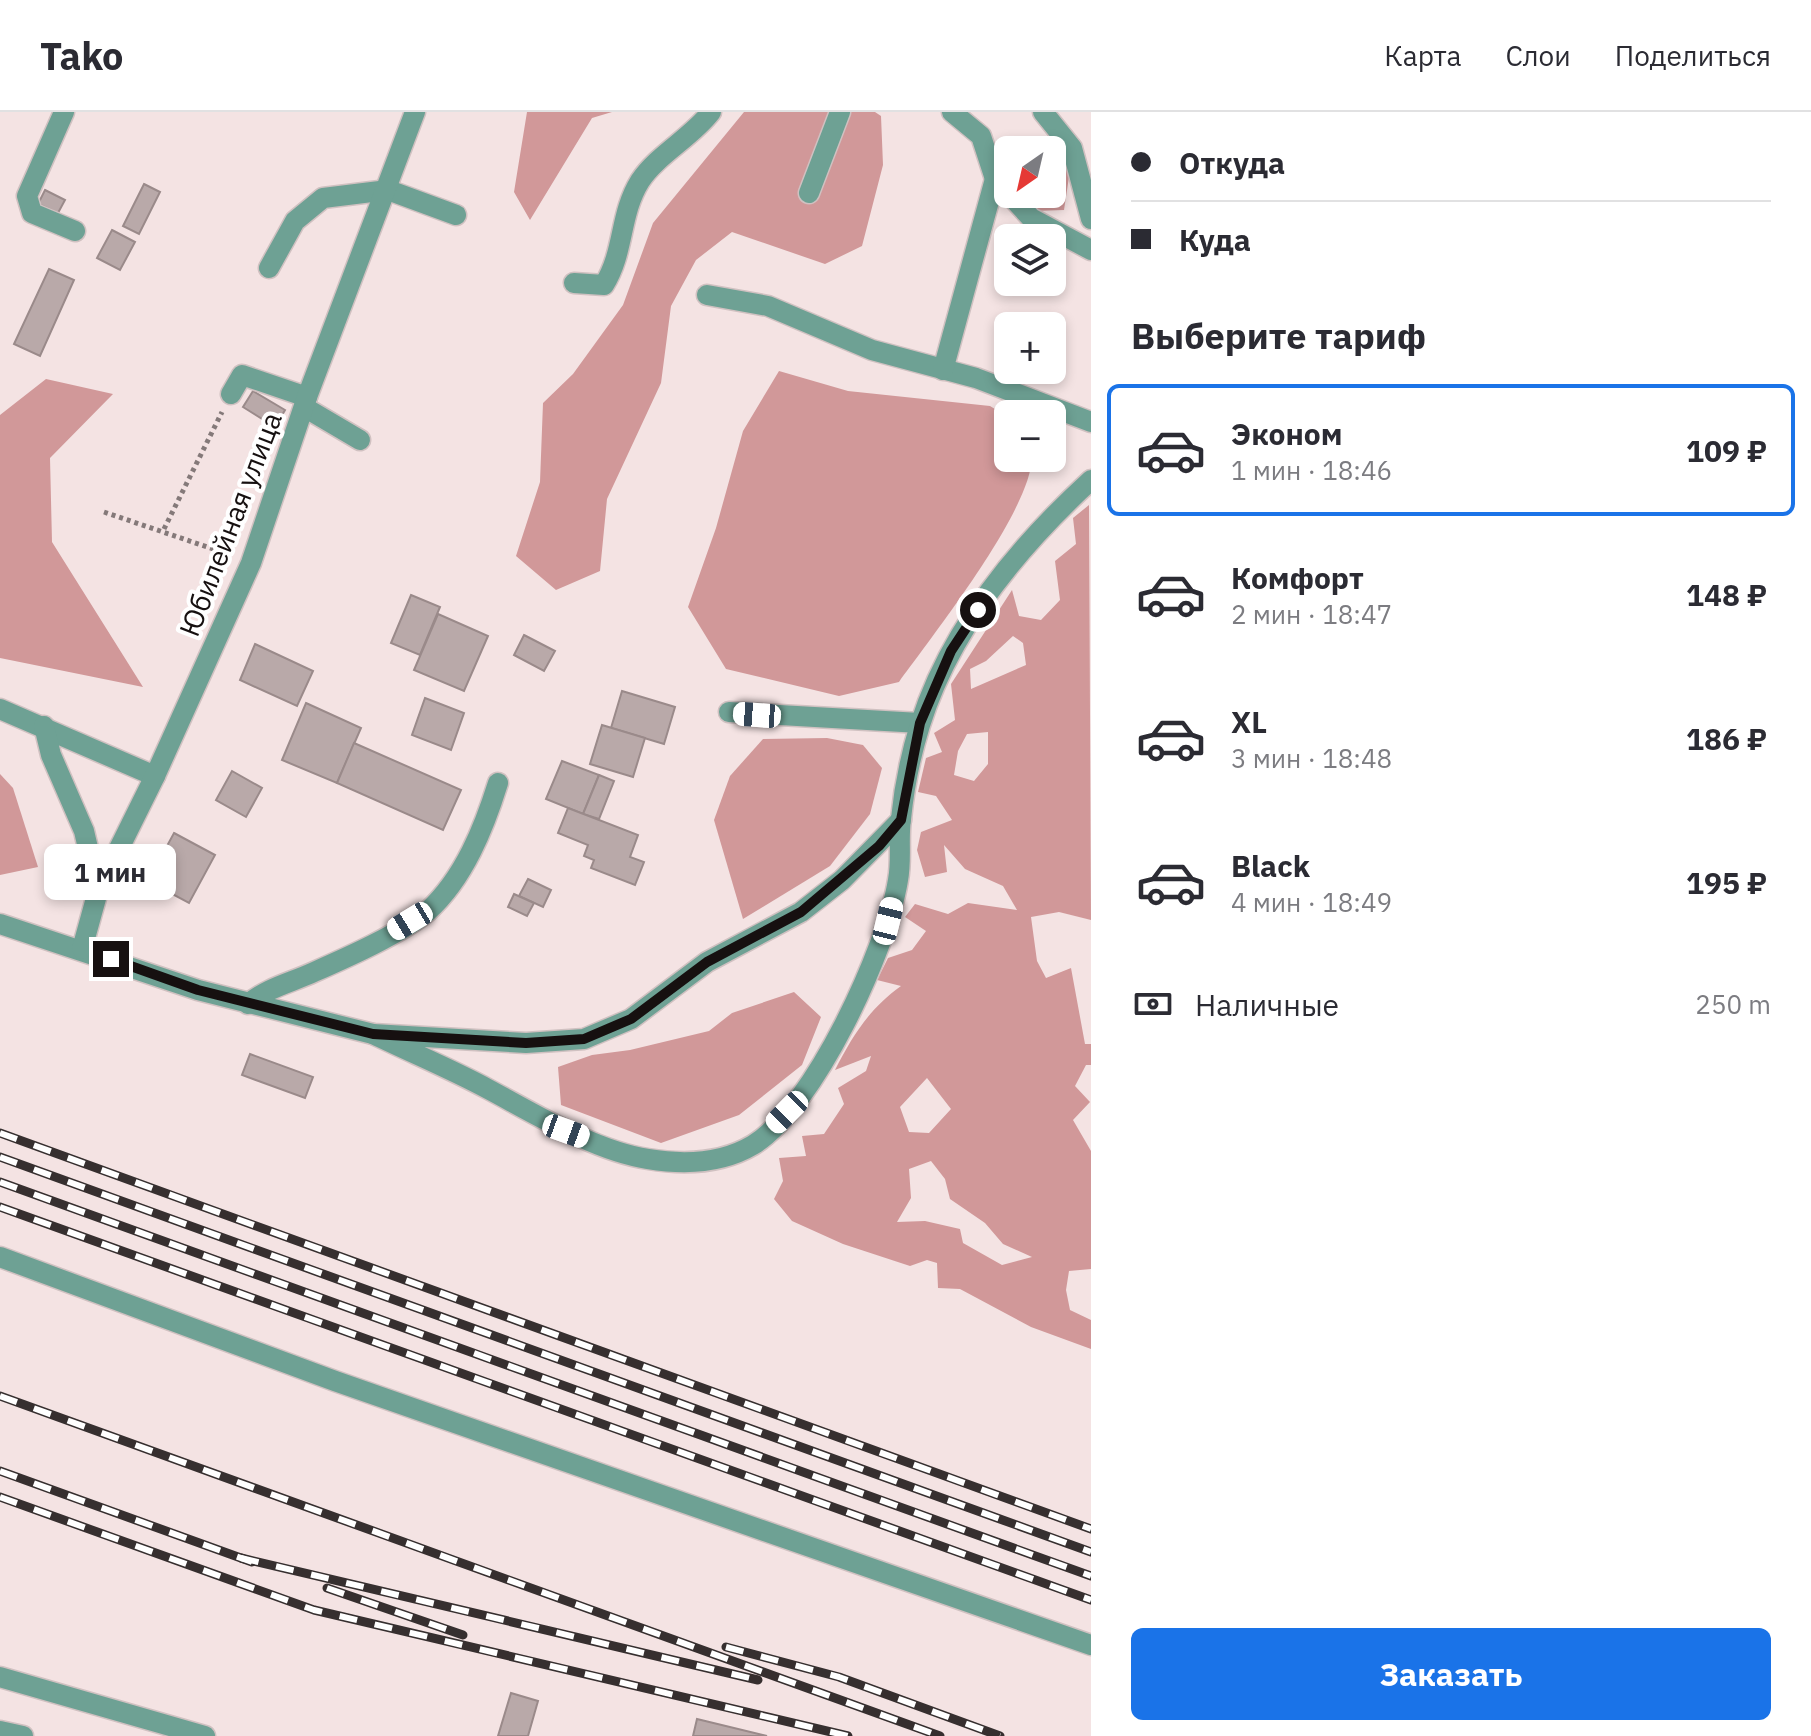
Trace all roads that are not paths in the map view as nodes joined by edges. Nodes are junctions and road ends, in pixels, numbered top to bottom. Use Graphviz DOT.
graph roads {
  1 [pos="64,112"];
  2 [pos="415,112"];
  3 [pos="711,112"];
  4 [pos="840,112"];
  5 [pos="952,112"];
  6 [pos="1043,112"];
  7 [pos="994,166"];
  8 [pos="388,190"];
  9 [pos="809,193"];
  10 [pos="998,208"];
  11 [pos="1022,208"];
  12 [pos="456,215"];
  13 [pos="1091,219"];
  14 [pos="75,231"];
  15 [pos="1091,250"];
  16 [pos="269,268"];
  17 [pos="574,283"];
  18 [pos="707,295"];
  19 [pos="943,370"];
  20 [pos="231,394"];
  21 [pos="306,402"];
  22 [pos="1091,422"];
  23 [pos="360,440"];
  24 [pos="1091,480"];
  25 [pos="0,709"];
  26 [pos="729,712"];
  27 [pos="920,723"];
  28 [pos="44,726"];
  29 [pos="155,776"];
  30 [pos="498,783"];
  31 [pos="901,820"];
  32 [pos="98,891"];
  33 [pos="0,924"];
  34 [pos="82,949"];
  35 [pos="248,1004"];
  36 [pos="373,1034"];
  37 [pos="0,1257"];
  38 [pos="1091,1645"];
  39 [pos="0,1677"];
  40 [pos="0,1731"];
  41 [pos="23,1736"];
  42 [pos="205,1736"];
  1 -- 14 [label="street"];
  2 -- 8 [label="street, Юбилейная улица"];
  3 -- 17 [label="street"];
  4 -- 9 [label="street"];
  5 -- 7 [label="street"];
  6 -- 13 [label="street"];
  8 -- 12 [label="street"];
  8 -- 16 [label="street"];
  8 -- 21 [label="street, Юбилейная улица"];
  10 -- 19 [label="street"];
  11 -- 15 [label="street"];
  18 -- 19 [label="street"];
  19 -- 22 [label="street"];
  20 -- 21 [label="street"];
  21 -- 23 [label="street"];
  21 -- 29 [label="street, Юбилейная улица"];
  24 -- 27 [label="street"];
  25 -- 28 [label="street"];
  26 -- 27 [label="street"];
  27 -- 31 [label="street"];
  28 -- 29 [label="street"];
  28 -- 32 [label="street"];
  29 -- 32 [label="street, Юбилейная улица"];
  30 -- 35 [label="street"];
  31 -- 36 [label="street"];
  31 -- 36 [label="street"];
  32 -- 34 [label="street, Юбилейная улица"];
  33 -- 34 [label="street"];
  34 -- 35 [label="street"];
  35 -- 36 [label="street"];
  37 -- 38 [label="street"];
  39 -- 42 [label="street"];
  40 -- 41 [label="street"];
}
